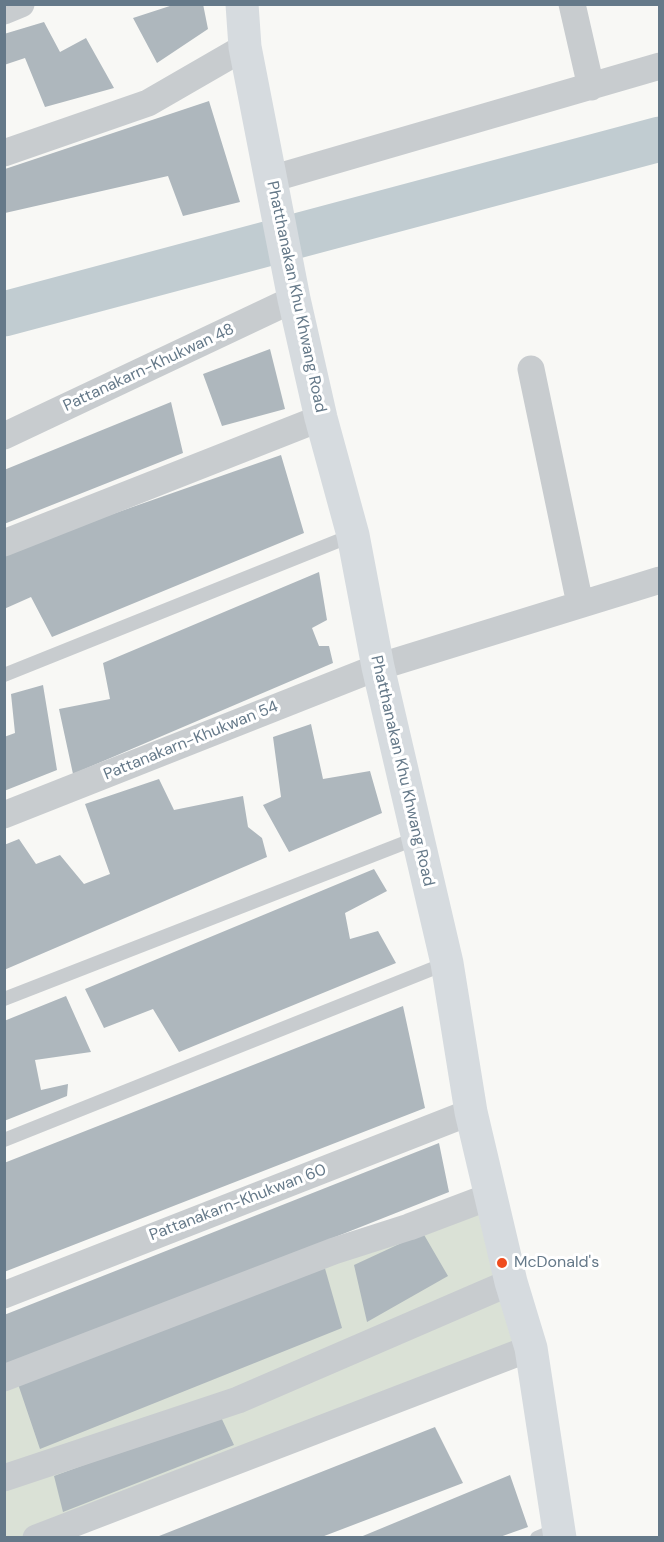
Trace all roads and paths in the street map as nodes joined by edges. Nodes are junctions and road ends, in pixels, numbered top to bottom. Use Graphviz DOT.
graph roads {
  1 [pos="21,4"];
  2 [pos="242,4"];
  3 [pos="572,4"];
  4 [pos="4,11"];
  5 [pos="245,47"];
  6 [pos="660,66"];
  7 [pos="591,87"];
  8 [pos="4,153"];
  9 [pos="272,182"];
  10 [pos="294,299"];
  11 [pos="531,369"];
  12 [pos="321,418"];
  13 [pos="4,436"];
  14 [pos="353,535"];
  15 [pos="4,543"];
  16 [pos="660,580"];
  17 [pos="580,604"];
  18 [pos="378,667"];
  19 [pos="4,675"];
  20 [pos="4,814"];
  21 [pos="417,838"];
  22 [pos="447,963"];
  23 [pos="4,999"];
  24 [pos="471,1112"];
  25 [pos="4,1140"];
  26 [pos="491,1196"];
  27 [pos="510,1282"];
  28 [pos="4,1295"];
  29 [pos="531,1348"];
  30 [pos="4,1378"];
  31 [pos="4,1478"];
  32 [pos="552,1535"];
  33 [pos="36,1538"];
  1 -- 4 [label="street"];
  2 -- 5 [label="main road, Phatthanakan Khu Khwang Road"];
  3 -- 7 [label="street"];
  5 -- 8 [label="street"];
  5 -- 9 [label="main road, Phatthanakan Khu Khwang Road"];
  6 -- 7 [label="street"];
  7 -- 9 [label="street"];
  9 -- 10 [label="main road, Phatthanakan Khu Khwang Road"];
  10 -- 12 [label="main road, Phatthanakan Khu Khwang Road"];
  10 -- 13 [label="street, Pattanakarn-Khukwan 48"];
  11 -- 17 [label="street"];
  12 -- 14 [label="main road, Phatthanakan Khu Khwang Road"];
  12 -- 15 [label="street"];
  14 -- 18 [label="main road, Phatthanakan Khu Khwang Road"];
  14 -- 19 [label="lane"];
  16 -- 17 [label="street, Pattanakarn-Khukwan 54"];
  17 -- 18 [label="street, Pattanakarn-Khukwan 54"];
  18 -- 20 [label="street, Pattanakarn-Khukwan 54"];
  18 -- 21 [label="main road, Phatthanakan Khu Khwang Road"];
  21 -- 22 [label="main road, Phatthanakan Khu Khwang Road"];
  21 -- 23 [label="lane"];
  22 -- 24 [label="main road, Phatthanakan Khu Khwang Road"];
  22 -- 25 [label="lane"];
  24 -- 26 [label="main road, Phatthanakan Khu Khwang Road"];
  24 -- 28 [label="street, Pattanakarn-Khukwan 60"];
  26 -- 27 [label="main road, Phatthanakan Khu Khwang Road"];
  26 -- 30 [label="street"];
  27 -- 29 [label="main road, Phatthanakan Khu Khwang Road"];
  27 -- 31 [label="street"];
  29 -- 32 [label="main road, Phatthanakan Khu Khwang Road"];
  29 -- 33 [label="street"];
}
